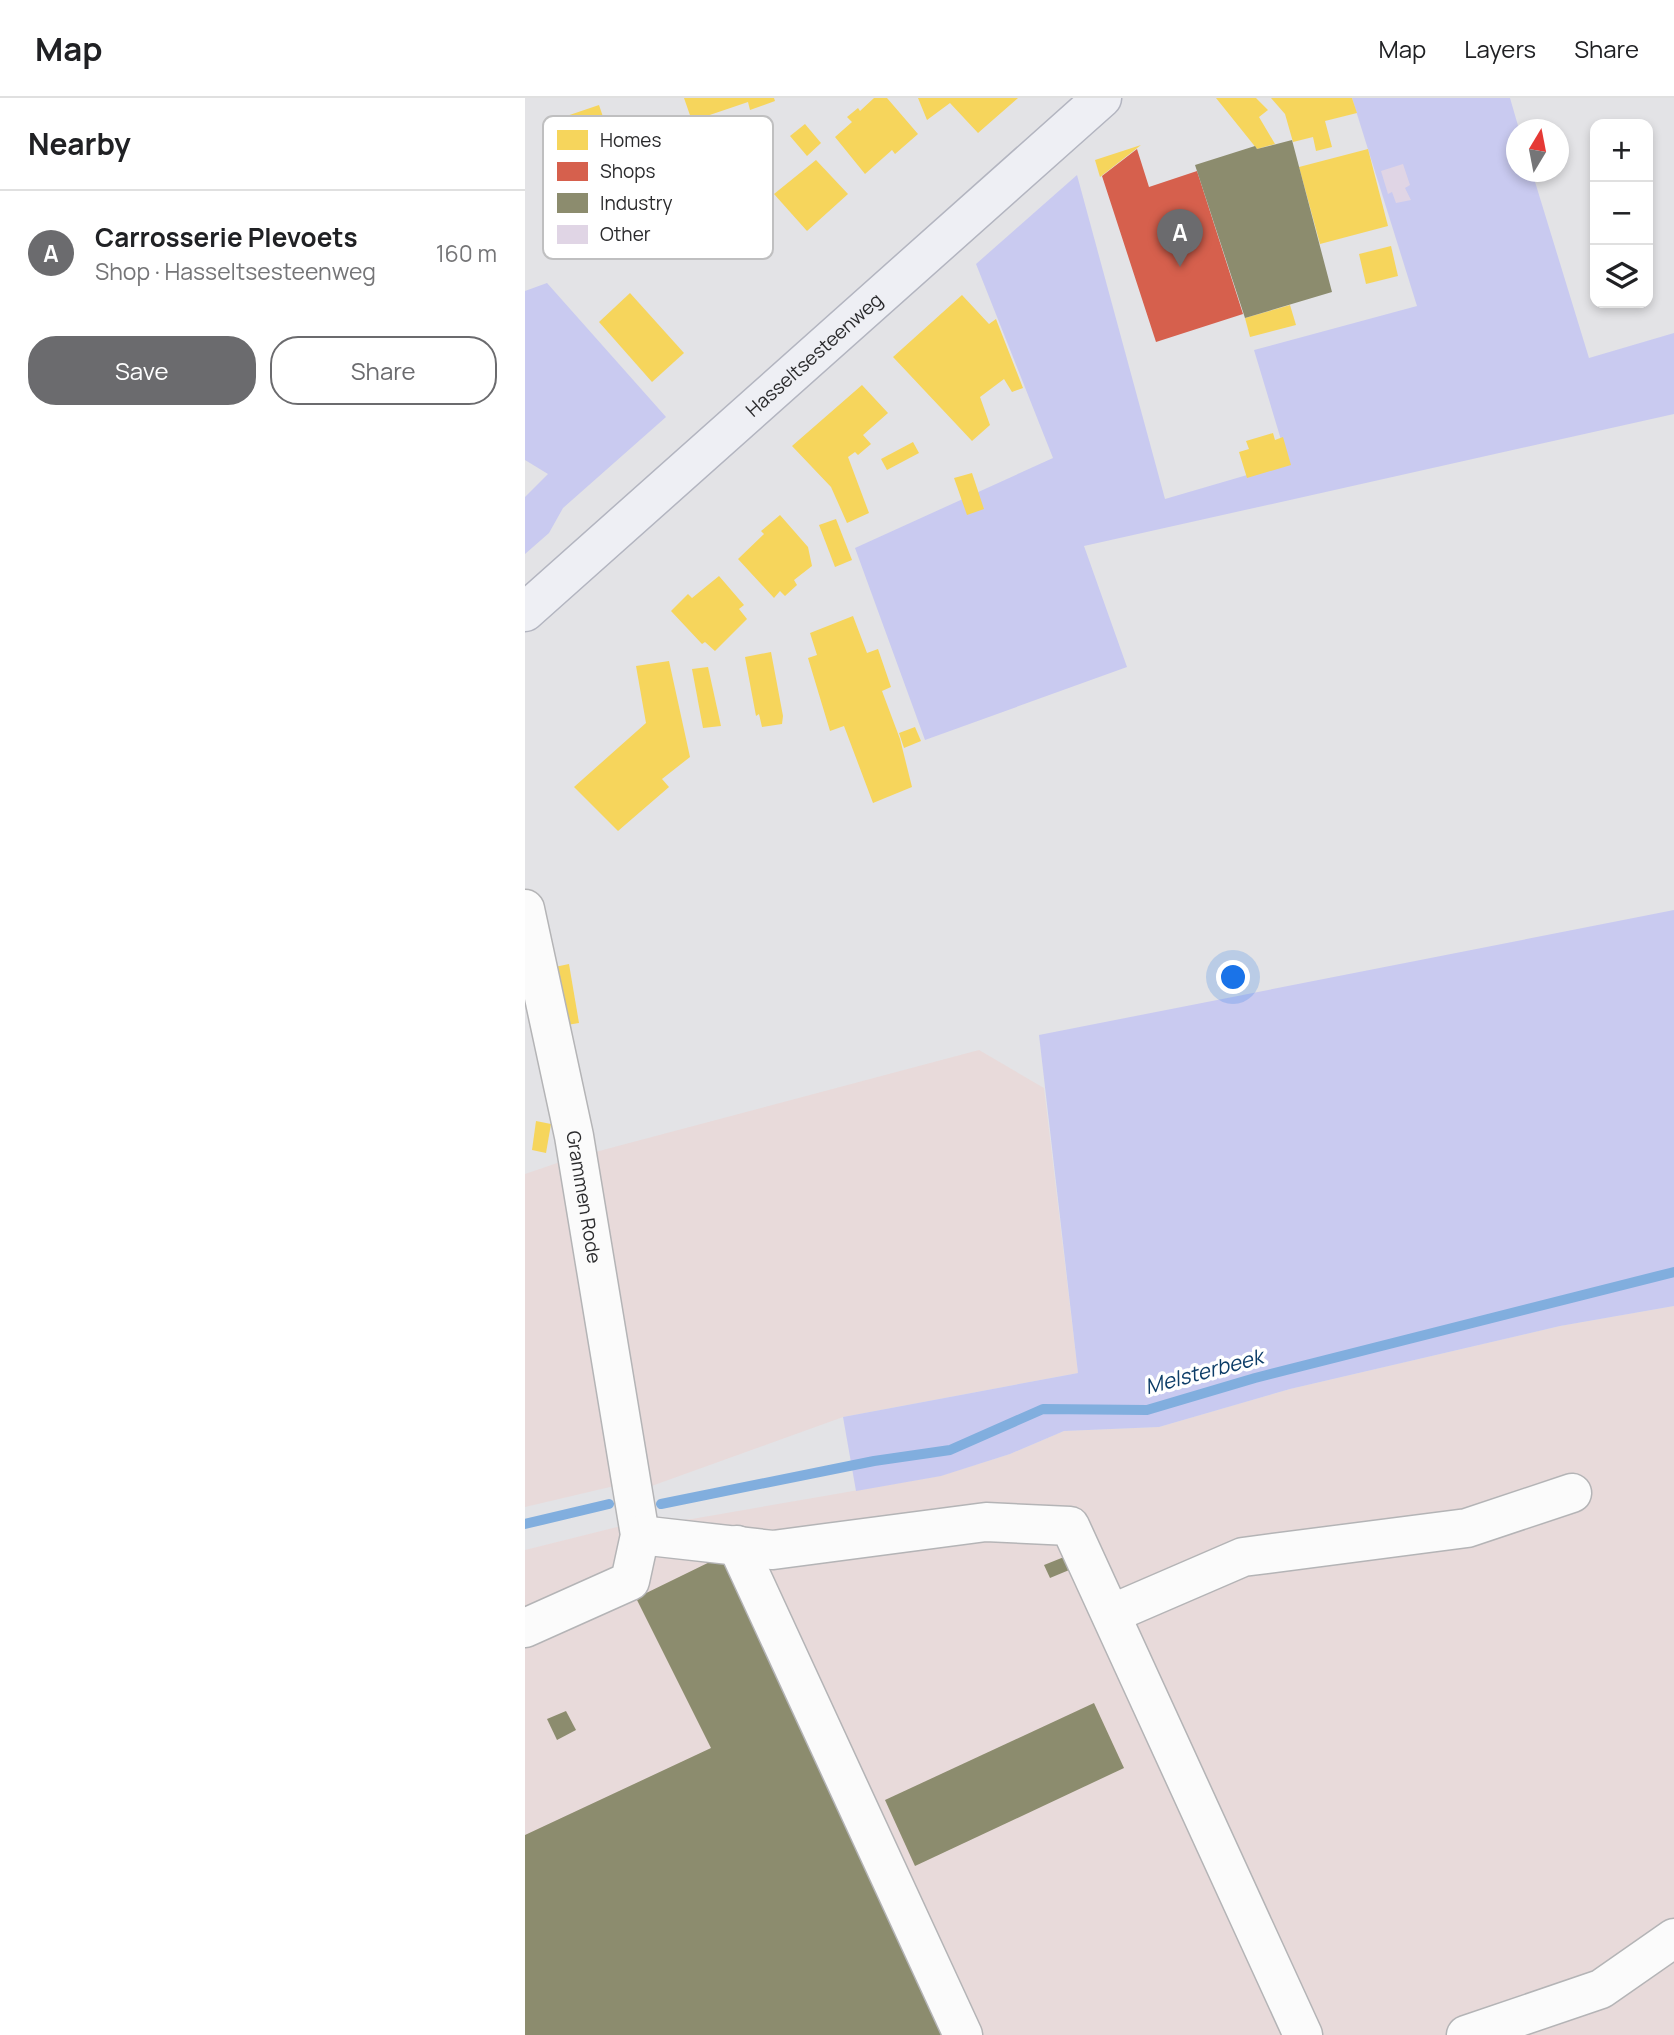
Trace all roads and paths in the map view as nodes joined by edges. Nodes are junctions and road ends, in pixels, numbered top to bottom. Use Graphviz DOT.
graph roads {
  1 [pos="1103,98"];
  2 [pos="525,612"];
  3 [pos="525,909"];
  4 [pos="1572,1493"];
  5 [pos="640,1535"];
  6 [pos="737,1545"];
  7 [pos="1111,1615"];
  8 [pos="525,1628"];
  9 [pos="1674,1938"];
  10 [pos="963,2035"];
  11 [pos="1303,2035"];
  12 [pos="1466,2035"];
  1 -- 2 [label="main road, Hasseltsesteenweg"];
  3 -- 5 [label="street, Grammen Rode"];
  4 -- 7 [label="street"];
  5 -- 6 [label="street"];
  5 -- 8 [label="street"];
  6 -- 7 [label="street"];
  6 -- 10 [label="street"];
  7 -- 11 [label="street"];
  9 -- 12 [label="street"];
}
